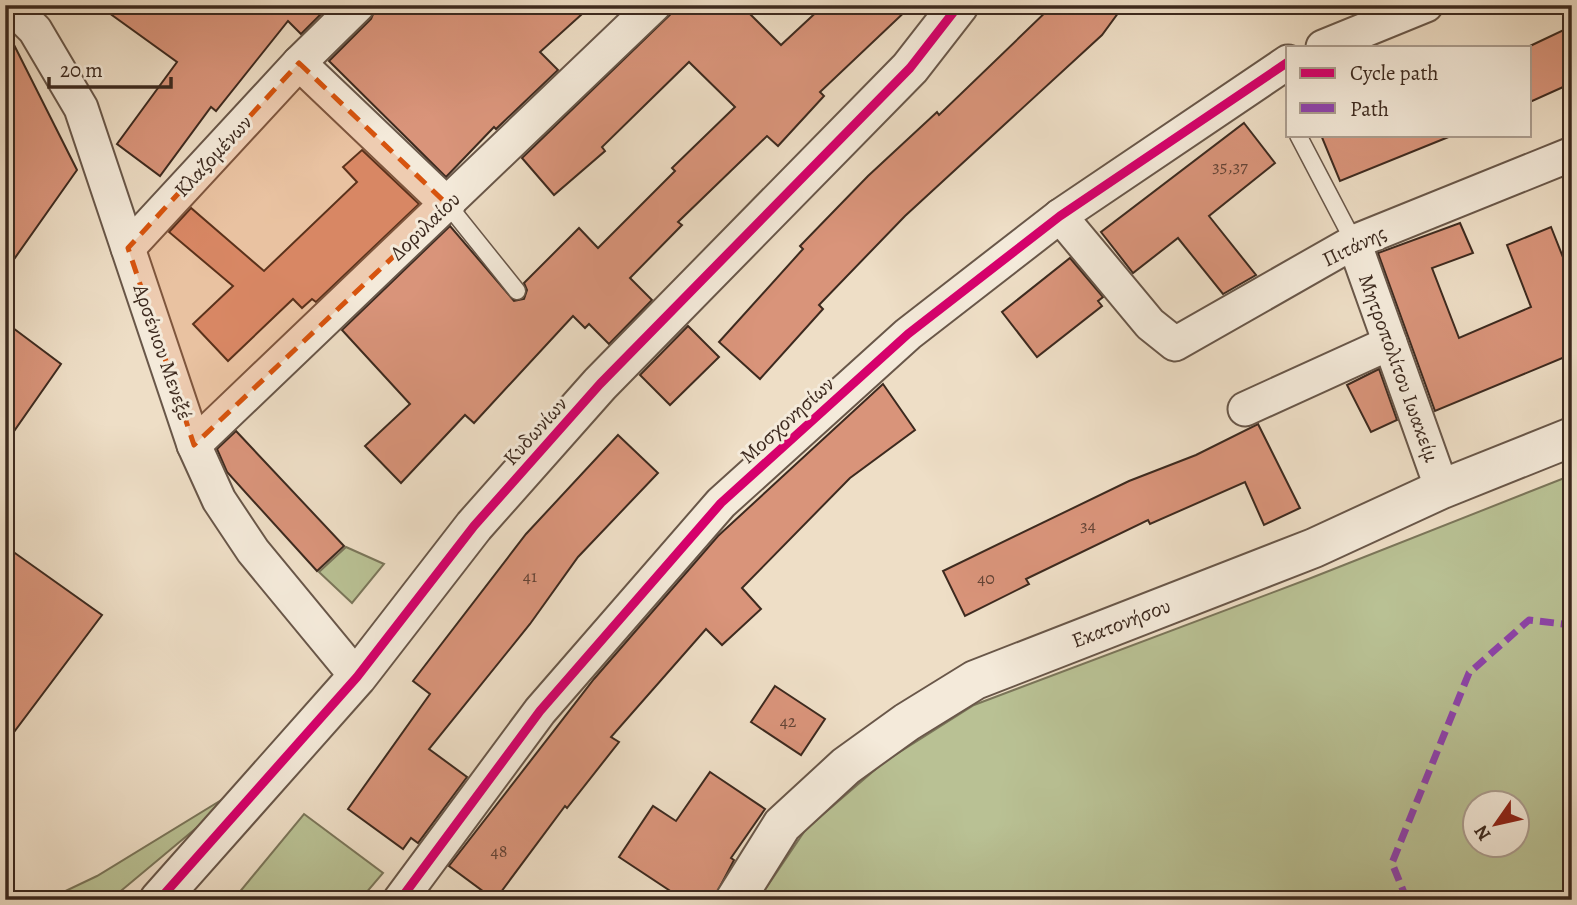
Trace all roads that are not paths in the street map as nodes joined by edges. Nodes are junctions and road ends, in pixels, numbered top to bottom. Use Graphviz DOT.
graph roads {
  1 [pos="10,5"];
  2 [pos="358,5"];
  3 [pos="654,5"];
  4 [pos="959,5"];
  5 [pos="1426,5"];
  6 [pos="1325,46"];
  7 [pos="299,63"];
  8 [pos="1286,63"];
  9 [pos="1299,136"];
  10 [pos="1572,154"];
  11 [pos="448,205"];
  12 [pos="1060,216"];
  13 [pos="1354,242"];
  14 [pos="128,248"];
  15 [pos="517,291"];
  16 [pos="1390,342"];
  17 [pos="1245,409"];
  18 [pos="1572,438"];
  19 [pos="194,445"];
  20 [pos="1443,488"];
  21 [pos="357,677"];
  22 [pos="159,900"];
  23 [pos="400,900"];
  24 [pos="735,900"];
  1 -- 14 [label="street, Αρσένιου Μενεξέ"];
  2 -- 7 [label="street, Κλαζομένων"];
  3 -- 11 [label="street, Δορυλαίου"];
  4 -- 21 [label="street, Κυδωνίων"];
  5 -- 6 [label="street"];
  7 -- 11 [label="street"];
  7 -- 14 [label="street, Κλαζομένων"];
  8 -- 12 [label="street, Μοσχονησίων"];
  9 -- 13 [label="lane, Μητροπολίτου Ιωακείμ"];
  10 -- 13 [label="street, Πιτάνης"];
  11 -- 15 [label="lane"];
  11 -- 19 [label="street, Δορυλαίου"];
  12 -- 13 [label="street, Πιτάνης"];
  12 -- 23 [label="street, Μοσχονησίων"];
  13 -- 16 [label="street, Μητροπολίτου Ιωακείμ"];
  14 -- 19 [label="street, Αρσένιου Μενεξέ"];
  16 -- 17 [label="street"];
  16 -- 20 [label="street, Μητροπολίτου Ιωακείμ"];
  18 -- 20 [label="street, Εκατονήσου"];
  19 -- 21 [label="street, Αρσένιου Μενεξέ"];
  20 -- 24 [label="street, Εκατονήσου"];
  21 -- 22 [label="street, Κυδωνίων"];
}
